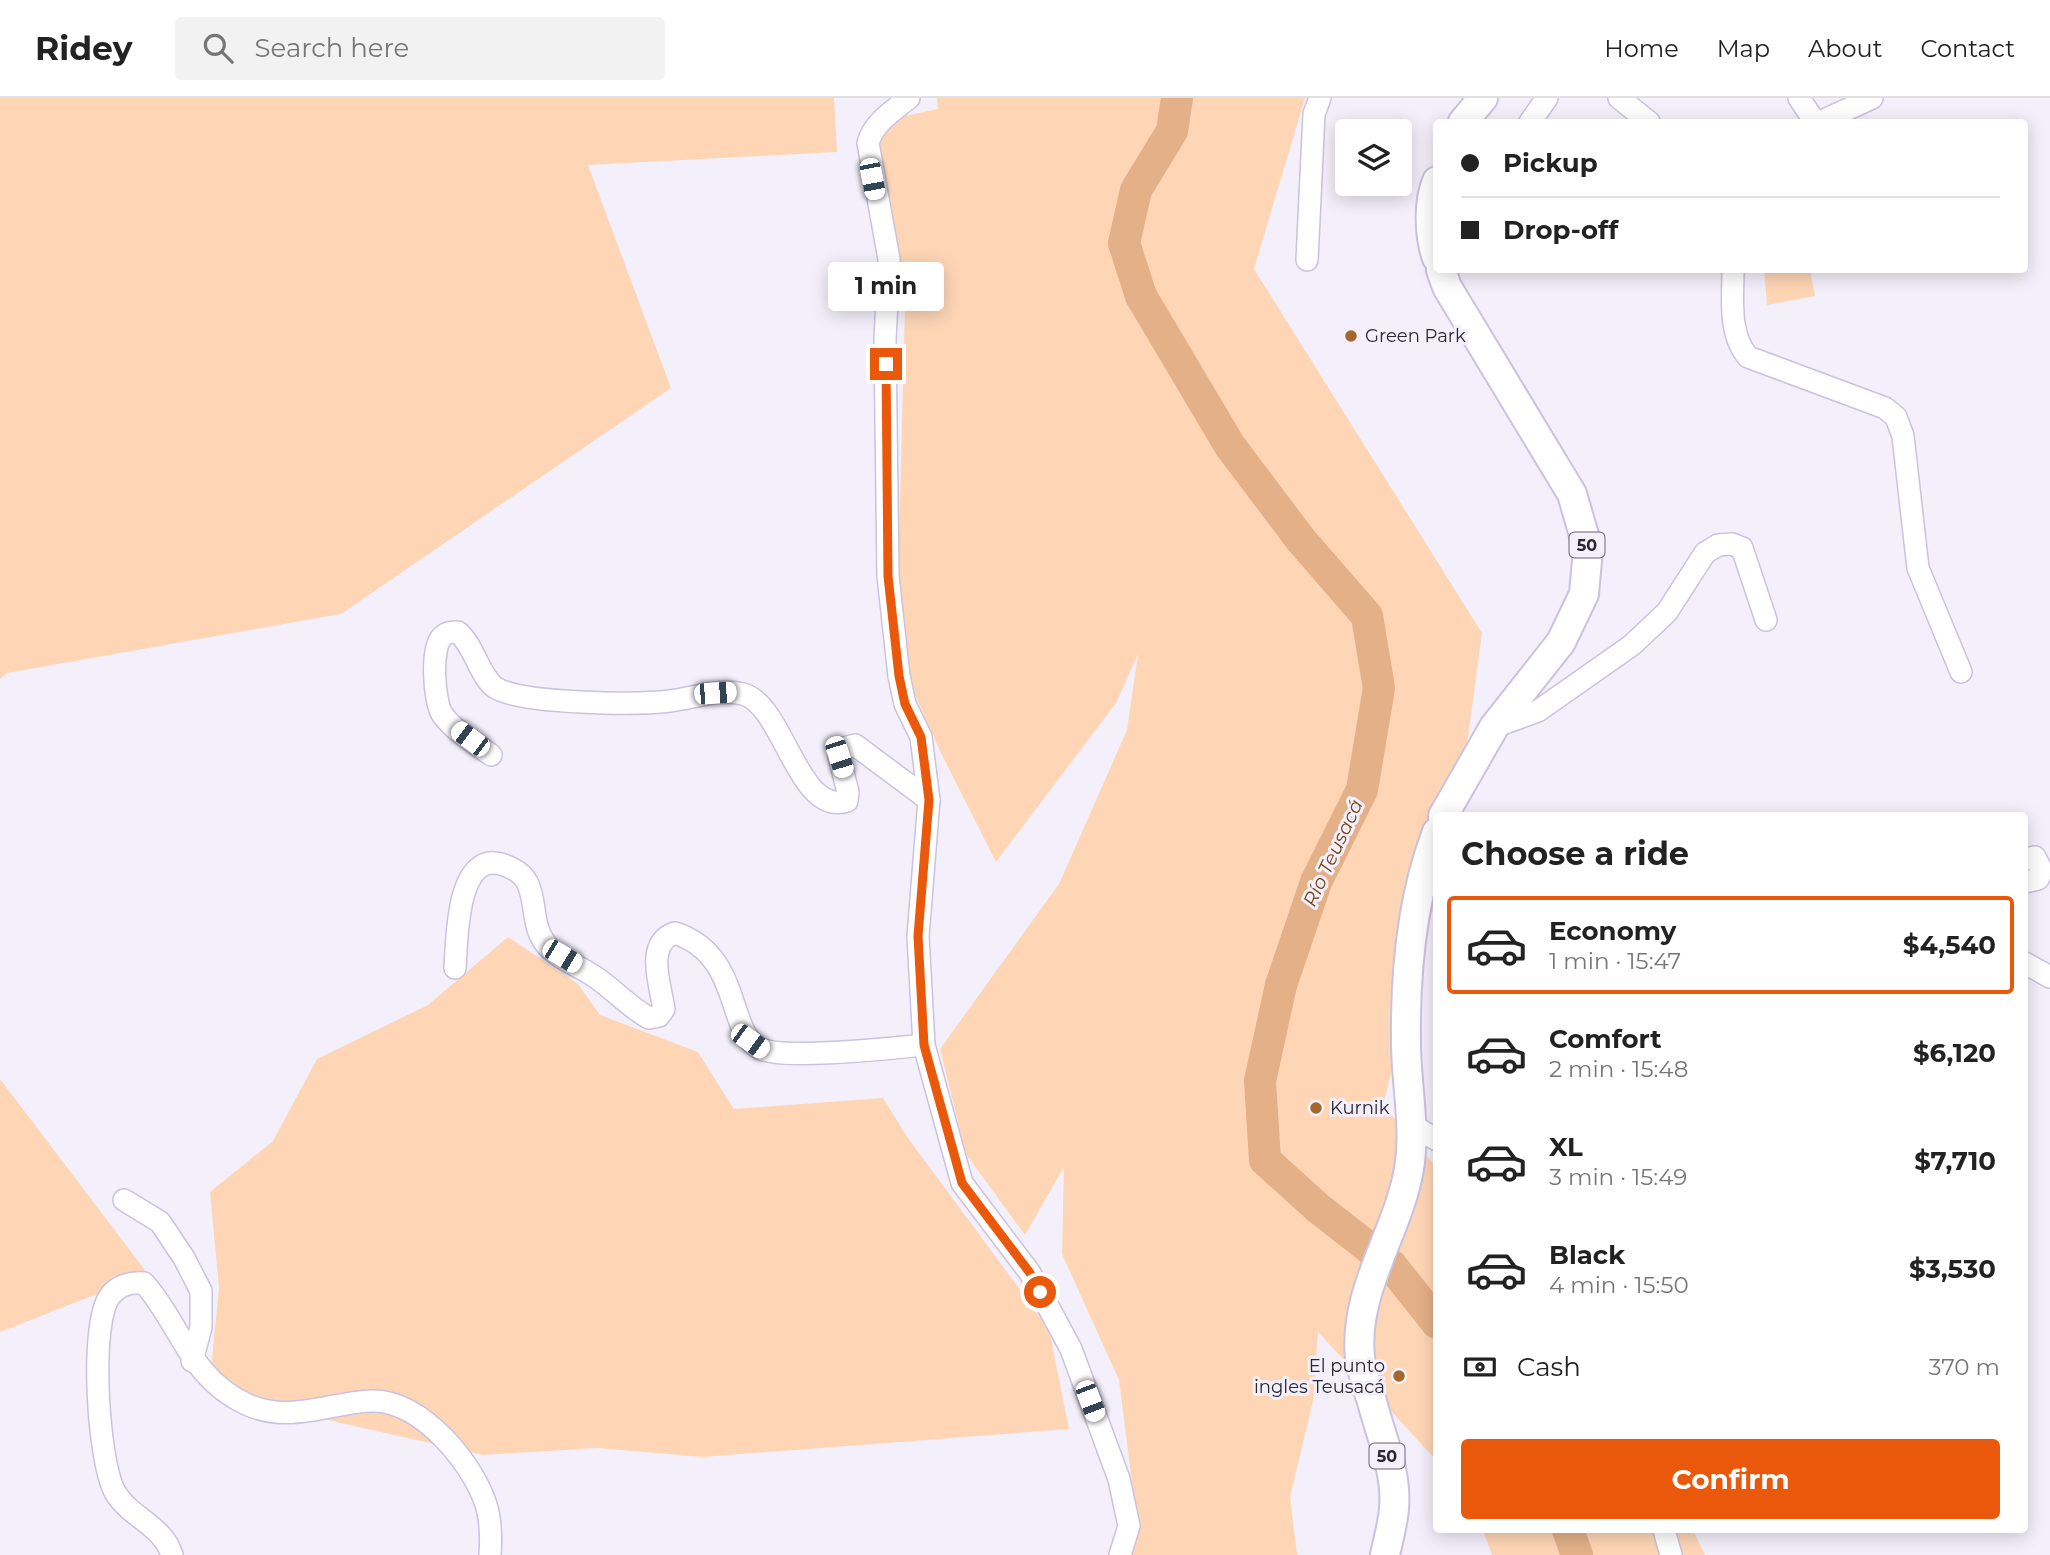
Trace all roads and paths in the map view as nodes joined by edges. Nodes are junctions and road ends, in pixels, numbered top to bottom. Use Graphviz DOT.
graph roads {
  1 [pos="909,98"];
  2 [pos="1320,98"];
  3 [pos="1546,98"];
  4 [pos="1619,98"];
  5 [pos="1799,98"];
  6 [pos="1872,98"];
  7 [pos="1533,119"];
  8 [pos="1645,119"];
  9 [pos="1816,119"];
  10 [pos="1825,119"];
  11 [pos="1433,189"];
  12 [pos="1433,224"];
  13 [pos="1307,260"];
  14 [pos="1442,273"];
  15 [pos="1733,273"];
  16 [pos="1766,621"];
  17 [pos="1961,672"];
  18 [pos="1493,727"];
  19 [pos="491,755"];
  20 [pos="929,800"];
  21 [pos="1445,812"];
  22 [pos="1433,845"];
  23 [pos="2028,858"];
  24 [pos="2028,881"];
  25 [pos="2028,965"];
  26 [pos="455,968"];
  27 [pos="2050,977"];
  28 [pos="924,1045"];
  29 [pos="1412,1125"];
  30 [pos="1433,1138"];
  31 [pos="124,1200"];
  32 [pos="192,1361"];
  33 [pos="1665,1533"];
  34 [pos="172,1555"];
  35 [pos="490,1555"];
  36 [pos="1120,1555"];
  37 [pos="1385,1555"];
  38 [pos="1671,1555"];
  1 -- 20 [label="street"];
  2 -- 13 [label="street"];
  3 -- 7 [label="street"];
  4 -- 8 [label="street"];
  5 -- 9 [label="street"];
  6 -- 10 [label="street"];
  11 -- 12 [label="main road"];
  14 -- 18 [label="main road, 50"];
  15 -- 17 [label="street"];
  16 -- 18 [label="street"];
  18 -- 21 [label="main road, 50"];
  19 -- 20 [label="street"];
  20 -- 28 [label="street"];
  22 -- 29 [label="main road, 50"];
  23 -- 24 [label="street"];
  25 -- 27 [label="street"];
  26 -- 28 [label="street"];
  28 -- 36 [label="street"];
  29 -- 30 [label="street"];
  29 -- 37 [label="main road, 50"];
  31 -- 32 [label="street"];
  32 -- 34 [label="street"];
  32 -- 35 [label="street"];
  33 -- 38 [label="street"];
}
